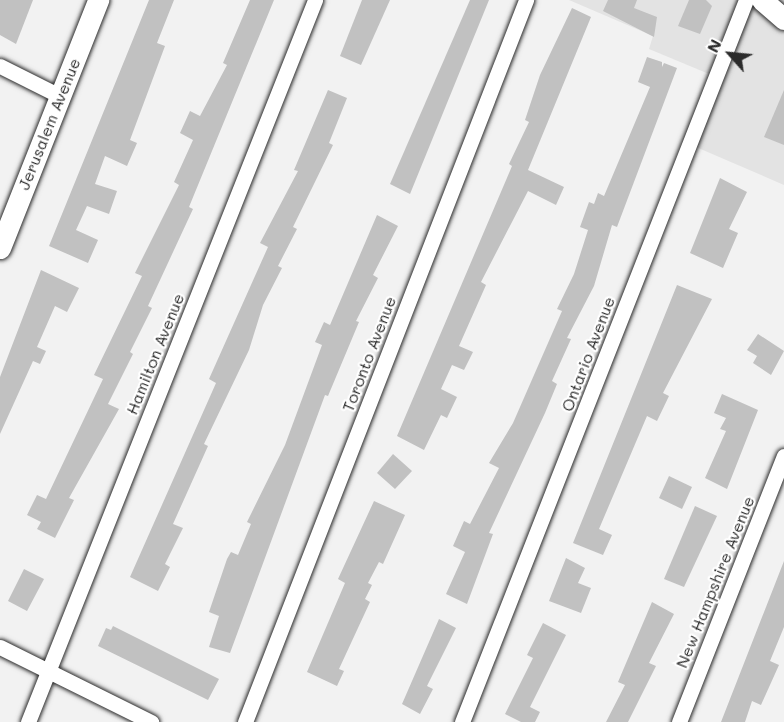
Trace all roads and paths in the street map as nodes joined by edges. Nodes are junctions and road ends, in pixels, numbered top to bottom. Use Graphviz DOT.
graph roads {
  1 [pos="98,0"];
  2 [pos="315,0"];
  3 [pos="526,0"];
  4 [pos="746,0"];
  5 [pos="762,0"];
  6 [pos="784,19"];
  7 [pos="0,66"];
  8 [pos="60,96"];
  9 [pos="0,248"];
  10 [pos="784,456"];
  11 [pos="0,647"];
  12 [pos="49,671"];
  13 [pos="28,722"];
  14 [pos="150,722"];
  15 [pos="245,722"];
  16 [pos="462,722"];
  17 [pos="679,722"];
  1 -- 8 [label="main road, Jerusalem Avenue"];
  2 -- 12 [label="street, Hamilton Avenue"];
  3 -- 15 [label="street, Toronto Avenue"];
  4 -- 16 [label="street, Ontario Avenue"];
  5 -- 6 [label="main road"];
  7 -- 8 [label="street"];
  8 -- 9 [label="main road, Jerusalem Avenue"];
  10 -- 17 [label="street, New Hampshire Avenue"];
  11 -- 12 [label="street"];
  12 -- 13 [label="street, Hamilton Avenue"];
  12 -- 14 [label="street"];
}
